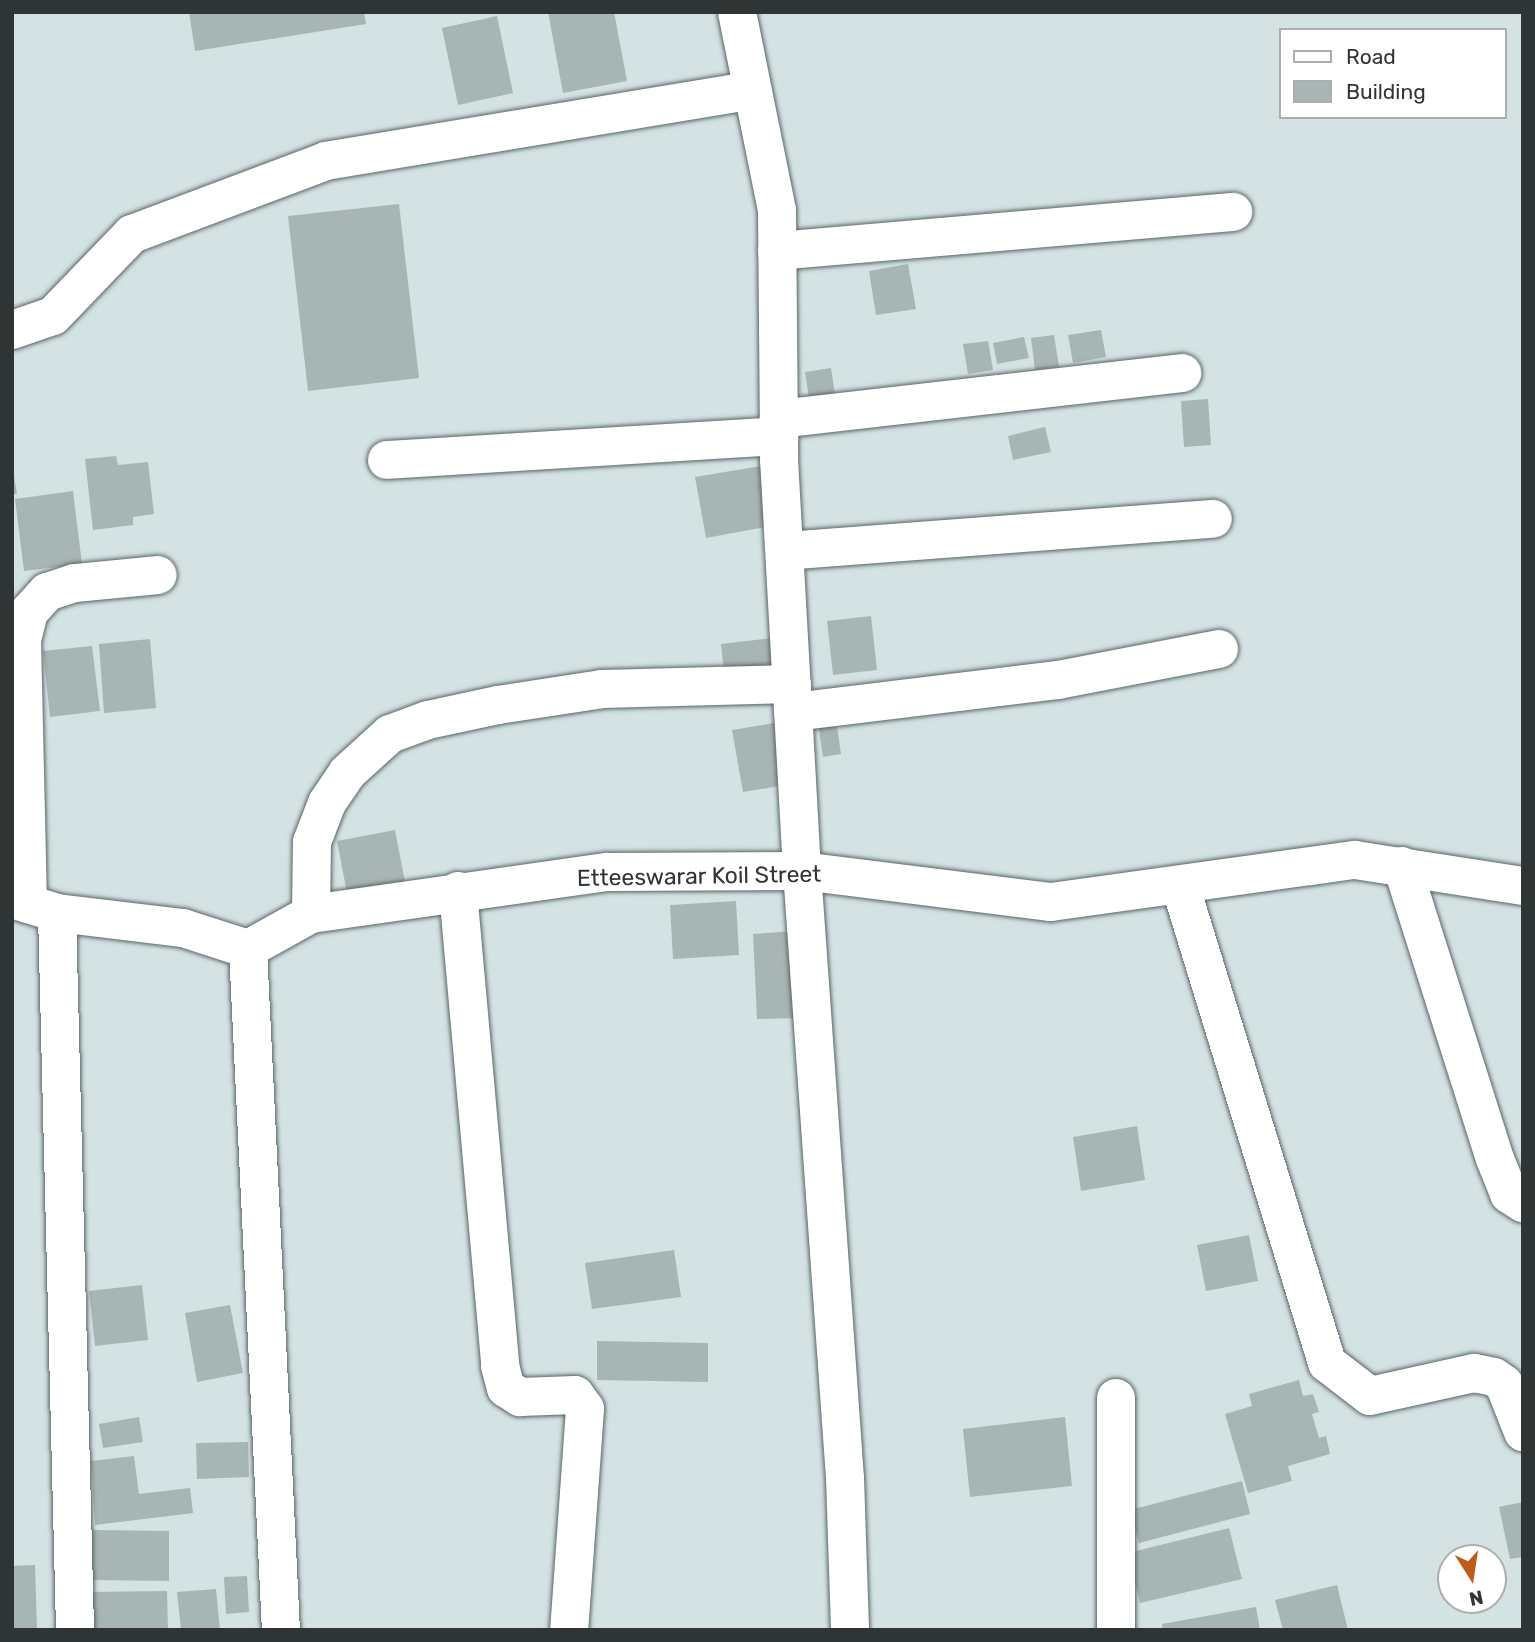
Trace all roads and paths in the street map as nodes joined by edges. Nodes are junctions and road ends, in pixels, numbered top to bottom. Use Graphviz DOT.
graph roads {
  1 [pos="737,12"];
  2 [pos="749,90"];
  3 [pos="1233,212"];
  4 [pos="777,251"];
  5 [pos="12,330"];
  6 [pos="1182,373"];
  7 [pos="779,427"];
  8 [pos="387,460"];
  9 [pos="1213,519"];
  10 [pos="785,551"];
  11 [pos="158,575"];
  12 [pos="1219,649"];
  13 [pos="792,698"];
  14 [pos="1402,866"];
  15 [pos="802,871"];
  16 [pos="1523,887"];
  17 [pos="1181,888"];
  18 [pos="458,891"];
  19 [pos="32,905"];
  20 [pos="310,914"];
  21 [pos="248,949"];
  22 [pos="1523,1203"];
  23 [pos="1116,1398"];
  24 [pos="1523,1432"];
  25 [pos="75,1630"];
  26 [pos="281,1630"];
  27 [pos="569,1630"];
  28 [pos="850,1630"];
  29 [pos="1116,1630"];
  1 -- 2 [label="street"];
  2 -- 4 [label="street"];
  2 -- 5 [label="street"];
  3 -- 4 [label="street"];
  4 -- 7 [label="street"];
  6 -- 7 [label="street"];
  7 -- 8 [label="street"];
  7 -- 10 [label="street"];
  9 -- 10 [label="street"];
  10 -- 13 [label="street"];
  11 -- 19 [label="street"];
  12 -- 13 [label="street"];
  13 -- 15 [label="street"];
  13 -- 20 [label="street"];
  14 -- 16 [label="street, Etteeswarar Koil Street"];
  14 -- 17 [label="street, Etteeswarar Koil Street"];
  14 -- 22 [label="street"];
  15 -- 17 [label="street, Etteeswarar Koil Street"];
  15 -- 18 [label="street, Etteeswarar Koil Street"];
  15 -- 28 [label="street"];
  17 -- 24 [label="street"];
  18 -- 20 [label="street, Etteeswarar Koil Street"];
  18 -- 27 [label="street"];
  19 -- 21 [label="street"];
  19 -- 25 [label="street"];
  20 -- 21 [label="street, Etteeswarar Koil Street"];
  21 -- 26 [label="street"];
  23 -- 29 [label="street"];
}
